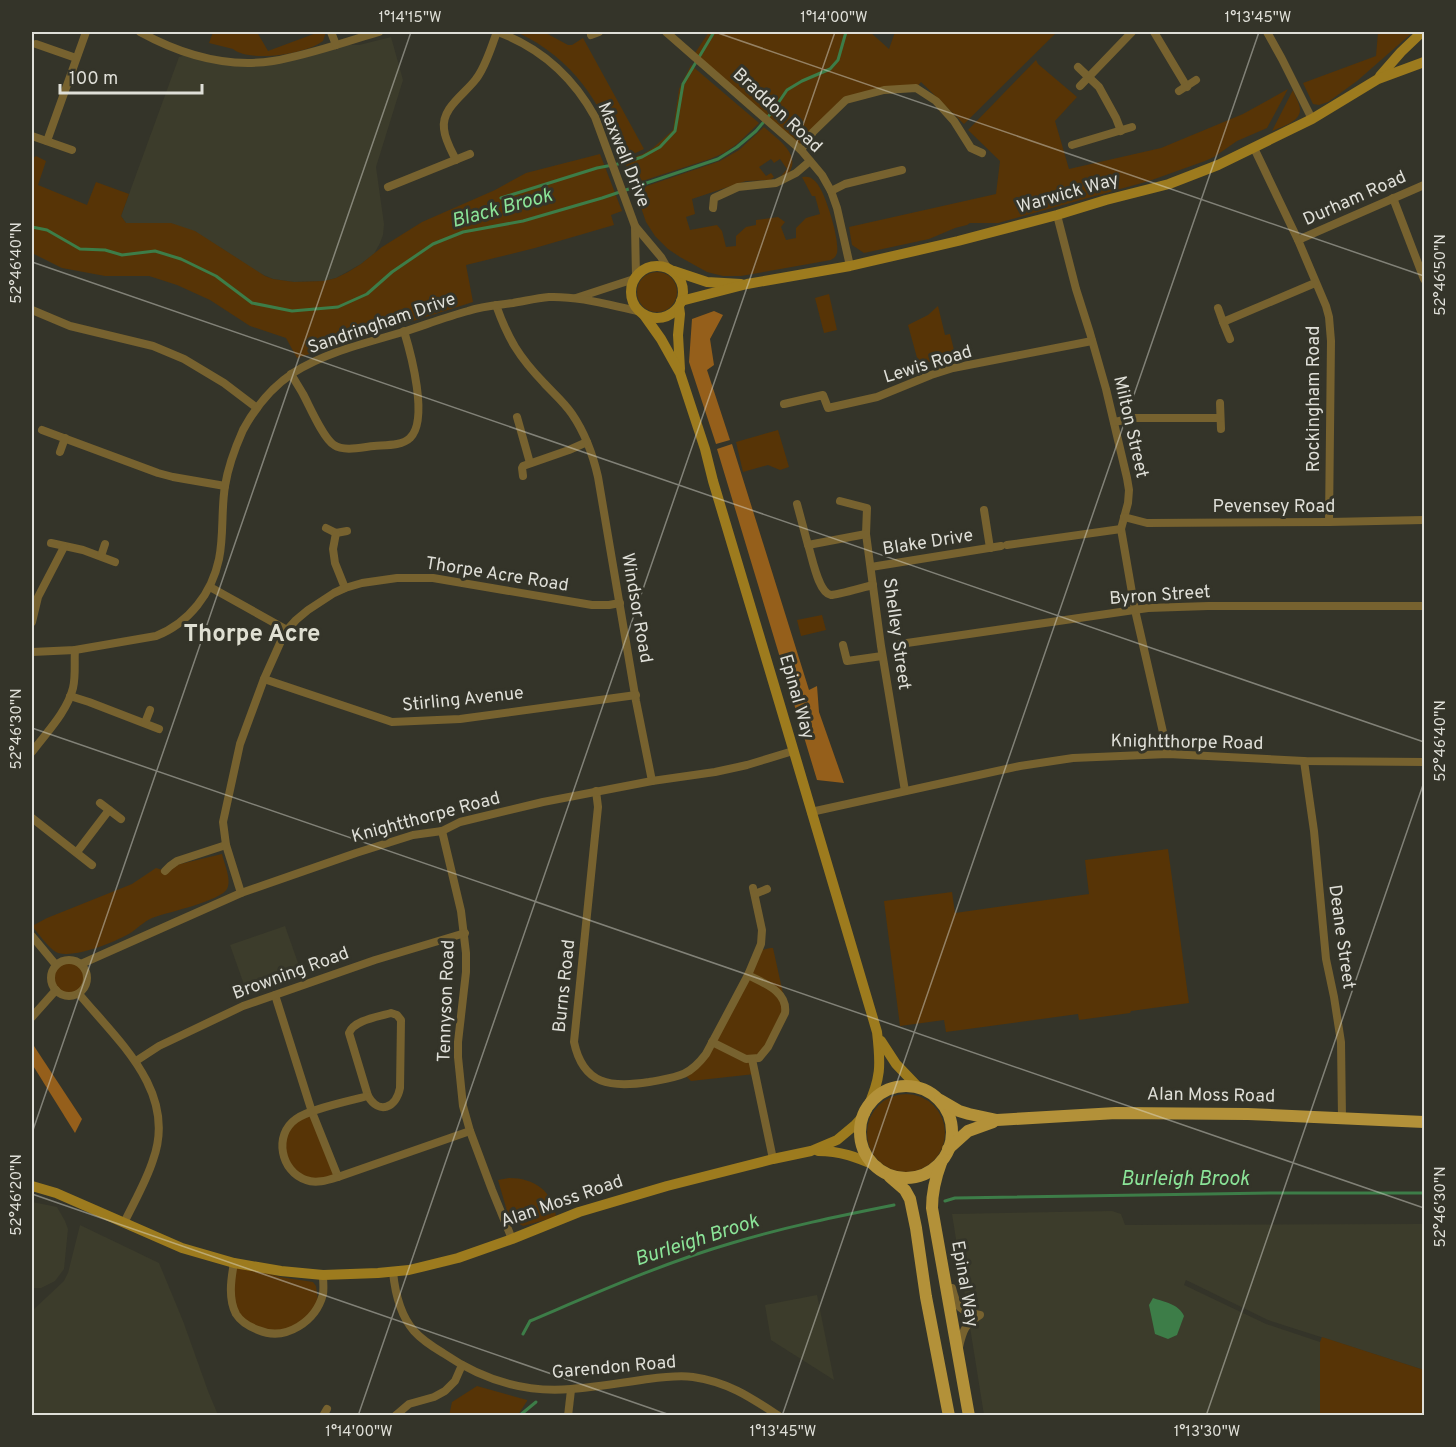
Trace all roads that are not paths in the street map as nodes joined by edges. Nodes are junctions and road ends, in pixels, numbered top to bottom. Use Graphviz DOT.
graph roads {
  1 [pos="86,32"];
  2 [pos="140,32"];
  3 [pos="331,32"];
  4 [pos="380,32"];
  5 [pos="497,32"];
  6 [pos="666,32"];
  7 [pos="1132,32"];
  8 [pos="1154,32"];
  9 [pos="1267,32"];
  10 [pos="1422,32"];
  11 [pos="154,35"];
  12 [pos="36,44"];
  13 [pos="336,45"];
  14 [pos="76,58"];
  15 [pos="1425,62"];
  16 [pos="1078,67"];
  17 [pos="1088,77"];
  18 [pos="1378,78"];
  19 [pos="1196,80"];
  20 [pos="1080,86"];
  21 [pos="1312,119"];
  22 [pos="1132,127"];
  23 [pos="1121,131"];
  24 [pos="32,136"];
  25 [pos="47,141"];
  26 [pos="1072,145"];
  27 [pos="1254,148"];
  28 [pos="72,150"];
  29 [pos="801,150"];
  30 [pos="981,153"];
  31 [pos="470,154"];
  32 [pos="456,160"];
  33 [pos="810,161"];
  34 [pos="902,170"];
  35 [pos="1425,185"];
  36 [pos="388,187"];
  37 [pos="831,191"];
  38 [pos="1393,198"];
  39 [pos="713,208"];
  40 [pos="1057,215"];
  41 [pos="635,226"];
  42 [pos="1298,240"];
  43 [pos="850,266"];
  44 [pos="670,270"];
  45 [pos="635,278"];
  46 [pos="1425,279"];
  47 [pos="1315,283"];
  48 [pos="747,284"];
  49 [pos="575,298"];
  50 [pos="680,304"];
  51 [pos="496,305"];
  52 [pos="1218,308"];
  53 [pos="32,310"];
  54 [pos="641,313"];
  55 [pos="1223,322"];
  56 [pos="404,332"];
  57 [pos="1230,339"];
  58 [pos="1092,341"];
  59 [pos="680,373"];
  60 [pos="291,374"];
  61 [pos="784,404"];
  62 [pos="1220,404"];
  63 [pos="257,408"];
  64 [pos="517,417"];
  65 [pos="1220,418"];
  66 [pos="1114,422"];
  67 [pos="1221,429"];
  68 [pos="42,430"];
  69 [pos="65,438"];
  70 [pos="587,442"];
  71 [pos="60,452"];
  72 [pos="523,465"];
  73 [pos="523,476"];
  74 [pos="225,486"];
  75 [pos="840,501"];
  76 [pos="797,504"];
  77 [pos="984,510"];
  78 [pos="1124,517"];
  79 [pos="1425,520"];
  80 [pos="1329,522"];
  81 [pos="326,528"];
  82 [pos="1120,529"];
  83 [pos="347,531"];
  84 [pos="336,533"];
  85 [pos="866,534"];
  86 [pos="51,543"];
  87 [pos="105,544"];
  88 [pos="808,545"];
  89 [pos="64,547"];
  90 [pos="990,548"];
  91 [pos="101,556"];
  92 [pos="115,562"];
  93 [pos="871,567"];
  94 [pos="873,585"];
  95 [pos="210,587"];
  96 [pos="345,588"];
  97 [pos="620,603"];
  98 [pos="1425,606"];
  99 [pos="1135,610"];
  100 [pos="32,622"];
  101 [pos="287,630"];
  102 [pos="900,644"];
  103 [pos="843,645"];
  104 [pos="75,650"];
  105 [pos="32,652"];
  106 [pos="882,656"];
  107 [pos="264,679"];
  108 [pos="636,695"];
  109 [pos="70,696"];
  110 [pos="150,710"];
  111 [pos="145,723"];
  112 [pos="159,729"];
  113 [pos="793,751"];
  114 [pos="32,752"];
  115 [pos="1168,754"];
  116 [pos="1304,761"];
  117 [pos="1425,762"];
  118 [pos="652,781"];
  119 [pos="596,791"];
  120 [pos="905,791"];
  121 [pos="100,803"];
  122 [pos="109,810"];
  123 [pos="812,812"];
  124 [pos="32,818"];
  125 [pos="121,819"];
  126 [pos="442,831"];
  127 [pos="226,845"];
  128 [pos="77,852"];
  129 [pos="92,865"];
  130 [pos="165,871"];
  131 [pos="767,889"];
  132 [pos="241,893"];
  133 [pos="465,933"];
  134 [pos="33,940"];
  135 [pos="81,964"];
  136 [pos="56,965"];
  137 [pos="748,975"];
  138 [pos="56,990"];
  139 [pos="78,994"];
  140 [pos="275,995"];
  141 [pos="32,1017"];
  142 [pos="877,1032"];
  143 [pos="712,1042"];
  144 [pos="752,1059"];
  145 [pos="136,1061"];
  146 [pos="918,1088"];
  147 [pos="368,1096"];
  148 [pos="940,1100"];
  149 [pos="312,1112"];
  150 [pos="866,1112"];
  151 [pos="1342,1118"];
  152 [pos="997,1120"];
  153 [pos="1425,1122"];
  154 [pos="470,1131"];
  155 [pos="811,1151"];
  156 [pos="945,1154"];
  157 [pos="773,1159"];
  158 [pos="880,1168"];
  159 [pos="338,1177"];
  160 [pos="32,1186"];
  161 [pos="124,1223"];
  162 [pos="512,1239"];
  163 [pos="940,1256"];
  164 [pos="234,1263"];
  165 [pos="393,1272"];
  166 [pos="323,1275"];
  167 [pos="958,1352"];
  168 [pos="462,1365"];
  169 [pos="571,1389"];
  170 [pos="394,1416"];
  171 [pos="568,1416"];
  172 [pos="779,1416"];
  173 [pos="949,1416"];
  174 [pos="969,1416"];
  1 -- 14 [label="street"];
  2 -- 11 [label="street"];
  3 -- 13 [label="street"];
  4 -- 13 [label="street"];
  5 -- 32 [label="street"];
  5 -- 41 [label="street, Maxwell Drive"];
  6 -- 29 [label="street, Braddon Road"];
  7 -- 17 [label="street"];
  8 -- 19 [label="street"];
  9 -- 21 [label="street"];
  10 -- 18 [label="street, Warwick Way"];
  11 -- 13 [label="street"];
  12 -- 14 [label="street"];
  14 -- 25 [label="street"];
  15 -- 18 [label="street, Warwick Way"];
  16 -- 17 [label="street"];
  17 -- 20 [label="street"];
  17 -- 23 [label="street"];
  18 -- 21 [label="street, Warwick Way"];
  21 -- 27 [label="street, Warwick Way"];
  22 -- 23 [label="street"];
  23 -- 26 [label="street"];
  24 -- 25 [label="street"];
  25 -- 28 [label="street"];
  27 -- 40 [label="street, Warwick Way"];
  27 -- 42 [label="street, Rockingham Road"];
  29 -- 30 [label="street"];
  29 -- 33 [label="street, Braddon Road"];
  31 -- 32 [label="street"];
  32 -- 36 [label="street"];
  33 -- 37 [label="street, Braddon Road"];
  33 -- 39 [label="street"];
  34 -- 37 [label="street"];
  35 -- 38 [label="street, Durham Road"];
  37 -- 43 [label="street, Braddon Road"];
  38 -- 42 [label="street, Durham Road"];
  38 -- 46 [label="street"];
  40 -- 43 [label="street, Warwick Way"];
  40 -- 58 [label="street, Milton Street"];
  41 -- 44 [label="street, Maxwell Drive"];
  41 -- 45 [label="street, Maxwell Drive"];
  42 -- 47 [label="street, Rockingham Road"];
  43 -- 48 [label="street, Warwick Way"];
  44 -- 45 [label="street"];
  44 -- 48 [label="street, Warwick Way"];
  44 -- 50 [label="street"];
  45 -- 49 [label="street, Sandringham Drive"];
  45 -- 54 [label="street"];
  47 -- 55 [label="street"];
  47 -- 80 [label="street, Rockingham Road"];
  48 -- 50 [label="street, Warwick Way"];
  49 -- 51 [label="street, Sandringham Drive"];
  49 -- 54 [label="street, Sandringham Drive"];
  50 -- 54 [label="street"];
  50 -- 59 [label="street, Epinal Way"];
  51 -- 56 [label="street, Sandringham Drive"];
  51 -- 70 [label="street, Windsor Road"];
  52 -- 55 [label="street"];
  53 -- 63 [label="street"];
  54 -- 59 [label="street, Epinal Way"];
  55 -- 57 [label="street"];
  56 -- 60 [label="street, Sandringham Drive"];
  56 -- 60 [label="street"];
  58 -- 61 [label="street, Lewis Road"];
  58 -- 66 [label="street, Milton Street"];
  59 -- 113 [label="street, Epinal Way"];
  60 -- 63 [label="street, Sandringham Drive"];
  62 -- 65 [label="street"];
  63 -- 74 [label="street, Sandringham Drive"];
  64 -- 72 [label="street"];
  65 -- 66 [label="street"];
  65 -- 67 [label="street"];
  66 -- 78 [label="street, Milton Street"];
  68 -- 69 [label="street"];
  69 -- 71 [label="street"];
  69 -- 74 [label="street"];
  70 -- 72 [label="street"];
  70 -- 97 [label="street, Windsor Road"];
  72 -- 73 [label="street"];
  74 -- 95 [label="street, Sandringham Drive"];
  75 -- 85 [label="street, Shelley Street"];
  76 -- 88 [label="street"];
  77 -- 90 [label="street, Blake Drive"];
  78 -- 80 [label="street, Pevensey Road"];
  78 -- 82 [label="street, Milton Street"];
  79 -- 80 [label="street, Pevensey Road"];
  81 -- 84 [label="street"];
  82 -- 90 [label="street, Blake Drive"];
  82 -- 99 [label="street, Milton Street"];
  83 -- 84 [label="street"];
  84 -- 96 [label="street"];
  85 -- 88 [label="street"];
  85 -- 93 [label="street, Shelley Street"];
  86 -- 89 [label="street"];
  87 -- 91 [label="street"];
  88 -- 94 [label="street"];
  89 -- 91 [label="street"];
  89 -- 100 [label="street"];
  90 -- 93 [label="street, Blake Drive"];
  91 -- 92 [label="street"];
  93 -- 94 [label="street, Shelley Street"];
  94 -- 106 [label="street, Shelley Street"];
  95 -- 101 [label="street"];
  95 -- 104 [label="street, Sandringham Drive"];
  96 -- 97 [label="street, Thorpe Acre Road"];
  96 -- 101 [label="street, Thorpe Acre Road"];
  97 -- 108 [label="street, Windsor Road"];
  98 -- 99 [label="street, Byron Street"];
  99 -- 102 [label="street, Byron Street"];
  99 -- 115 [label="street, Milton Street"];
  101 -- 107 [label="street, Thorpe Acre Road"];
  103 -- 106 [label="street"];
  104 -- 105 [label="street, Sandringham Drive"];
  104 -- 109 [label="street"];
  106 -- 120 [label="street, Shelley Street"];
  107 -- 108 [label="street, Stirling Avenue"];
  107 -- 127 [label="street, Thorpe Acre Road"];
  108 -- 118 [label="street, Windsor Road"];
  109 -- 111 [label="street"];
  109 -- 114 [label="street"];
  110 -- 111 [label="street"];
  111 -- 112 [label="street"];
  113 -- 118 [label="street, Knightthorpe Road"];
  113 -- 123 [label="street, Epinal Way"];
  115 -- 116 [label="street, Knightthorpe Road"];
  115 -- 120 [label="street, Knightthorpe Road"];
  116 -- 117 [label="street, Knightthorpe Road"];
  116 -- 151 [label="street, Deane Street"];
  118 -- 119 [label="street, Knightthorpe Road"];
  119 -- 126 [label="street, Knightthorpe Road"];
  119 -- 143 [label="street, Burns Road"];
  120 -- 123 [label="street, Knightthorpe Road"];
  121 -- 122 [label="street"];
  122 -- 125 [label="street"];
  122 -- 128 [label="street"];
  123 -- 142 [label="street, Epinal Way"];
  124 -- 128 [label="street"];
  126 -- 132 [label="street, Knightthorpe Road"];
  126 -- 133 [label="street, Tennyson Road"];
  127 -- 130 [label="street"];
  127 -- 132 [label="street, Thorpe Acre Road"];
  128 -- 129 [label="street"];
  131 -- 137 [label="street, Burns Road"];
  132 -- 135 [label="street, Knightthorpe Road"];
  133 -- 140 [label="street, Browning Road"];
  133 -- 154 [label="street, Tennyson Road"];
  134 -- 136 [label="street"];
  135 -- 136 [label="street"];
  135 -- 139 [label="street"];
  136 -- 138 [label="street"];
  137 -- 143 [label="street, Burns Road"];
  137 -- 144 [label="street"];
  138 -- 139 [label="street"];
  138 -- 141 [label="street"];
  139 -- 145 [label="street"];
  140 -- 145 [label="street, Browning Road"];
  140 -- 149 [label="street"];
  142 -- 146 [label="street, Epinal Way"];
  142 -- 150 [label="street, Epinal Way"];
  143 -- 144 [label="street"];
  144 -- 157 [label="street"];
  145 -- 161 [label="street"];
  146 -- 148 [label="main road"];
  146 -- 150 [label="main road"];
  147 -- 147 [label="street"];
  147 -- 149 [label="street"];
  148 -- 152 [label="main road, Alan Moss Road"];
  148 -- 156 [label="main road"];
  149 -- 159 [label="street"];
  149 -- 159 [label="street"];
  150 -- 155 [label="street, Alan Moss Road"];
  150 -- 158 [label="main road"];
  151 -- 152 [label="main road, Alan Moss Road"];
  151 -- 153 [label="main road, Alan Moss Road"];
  152 -- 156 [label="main road, Alan Moss Road"];
  154 -- 159 [label="street"];
  154 -- 162 [label="street, Tennyson Road"];
  155 -- 157 [label="street, Alan Moss Road"];
  155 -- 158 [label="street, Alan Moss Road"];
  156 -- 158 [label="main road"];
  156 -- 163 [label="main road, Epinal Way"];
  157 -- 162 [label="street, Alan Moss Road"];
  158 -- 173 [label="main road"];
  160 -- 161 [label="street, Alan Moss Road"];
  161 -- 164 [label="street, Alan Moss Road"];
  162 -- 165 [label="street, Alan Moss Road"];
  163 -- 167 [label="main road, Epinal Way"];
  163 -- 167 [label="street"];
  164 -- 166 [label="street, Alan Moss Road"];
  164 -- 166 [label="street"];
  165 -- 166 [label="street, Alan Moss Road"];
  165 -- 168 [label="street, Garendon Road"];
  167 -- 174 [label="main road, Epinal Way"];
  168 -- 169 [label="street, Garendon Road"];
  168 -- 170 [label="street"];
  169 -- 171 [label="street"];
  169 -- 172 [label="street, Garendon Road"];
}
